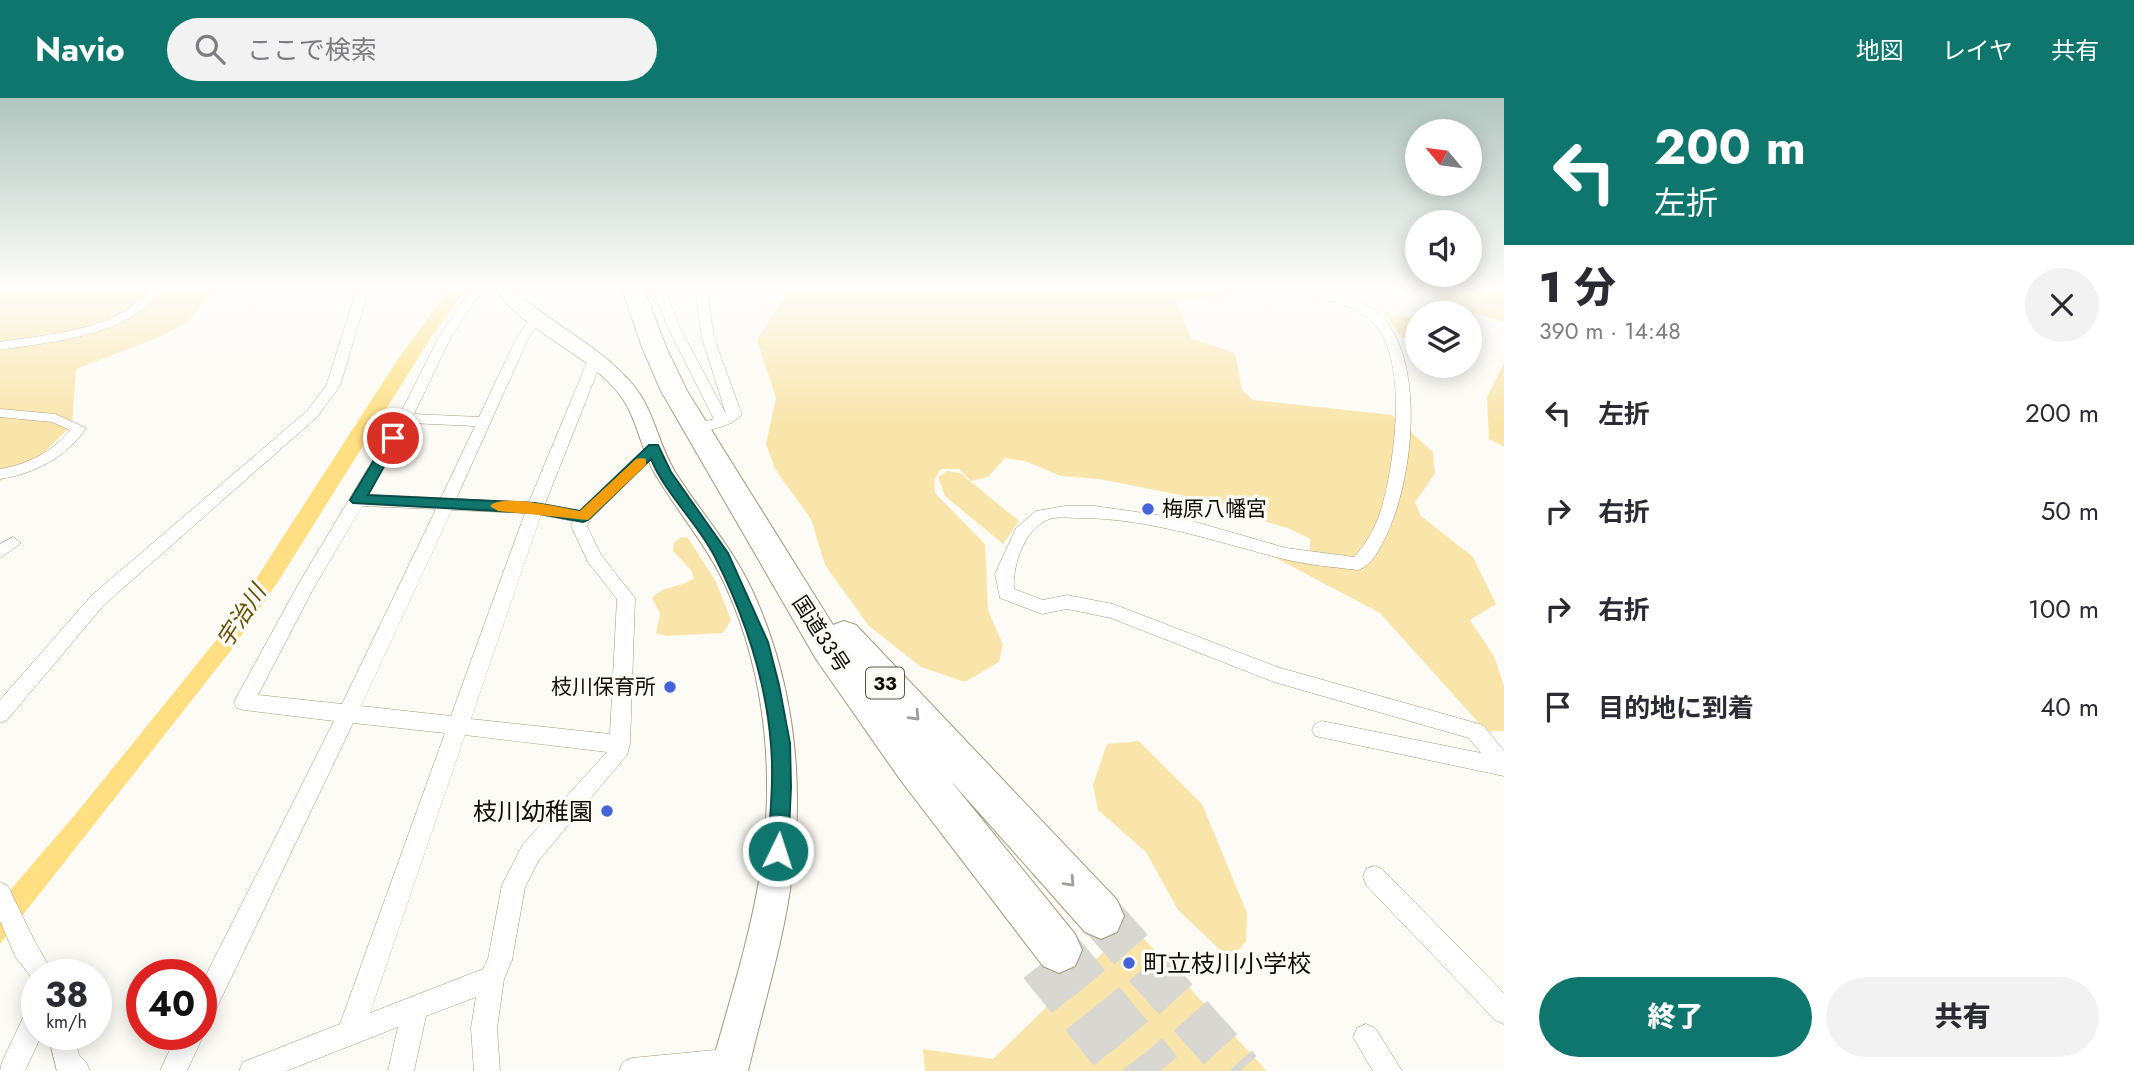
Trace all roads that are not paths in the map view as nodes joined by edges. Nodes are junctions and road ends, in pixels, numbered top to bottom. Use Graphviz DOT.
graph roads {
  1 [pos="60,334"];
  2 [pos="349,334"];
  3 [pos="447,334"];
  4 [pos="525,334"];
  5 [pos="561,334"];
  6 [pos="649,334"];
  7 [pos="676,334"];
  8 [pos="707,334"];
  9 [pos="1386,334"];
  10 [pos="0,346"];
  11 [pos="595,360"];
  12 [pos="0,413"];
  13 [pos="405,418"];
  14 [pos="483,422"];
  15 [pos="709,425"];
  16 [pos="653,449"];
  17 [pos="0,474"];
  18 [pos="358,500"];
  19 [pos="446,504"];
  20 [pos="535,508"];
  21 [pos="583,517"];
  22 [pos="348,712"];
  23 [pos="0,714"];
  24 [pos="460,726"];
  25 [pos="1322,730"];
  26 [pos="620,744"];
  27 [pos="1504,767"];
  28 [pos="1374,877"];
  29 [pos="0,894"];
  30 [pos="1101,916"];
  31 [pos="1050,957"];
  32 [pos="32,959"];
  33 [pos="492,978"];
  34 [pos="217,980"];
  35 [pos="415,1009"];
  36 [pos="1504,1011"];
  37 [pos="350,1032"];
  38 [pos="1366,1037"];
  39 [pos="21,1050"];
  40 [pos="64,1050"];
  41 [pos="183,1050"];
  42 [pos="731,1064"];
  43 [pos="261,1069"];
  44 [pos="11,1071"];
  45 [pos="77,1071"];
  46 [pos="173,1071"];
  47 [pos="401,1071"];
  48 [pos="487,1071"];
  49 [pos="632,1071"];
  50 [pos="1389,1071"];
  1 -- 10 [label="street"];
  2 -- 23 [label="street"];
  3 -- 13 [label="street"];
  4 -- 14 [label="street"];
  5 -- 11 [label="street"];
  6 -- 15 [label="highway, 国道33号 / 33"];
  7 -- 15 [label="street"];
  8 -- 15 [label="street"];
  9 -- 27 [label="street"];
  11 -- 16 [label="street"];
  11 -- 20 [label="street"];
  12 -- 17 [label="street"];
  13 -- 14 [label="street"];
  13 -- 18 [label="street"];
  14 -- 19 [label="street"];
  15 -- 30 [label="highway, 33, one-way"];
  15 -- 31 [label="highway, 国道33号 / 33"];
  16 -- 21 [label="street"];
  16 -- 42 [label="street"];
  18 -- 19 [label="street"];
  18 -- 22 [label="street"];
  19 -- 20 [label="street"];
  19 -- 22 [label="street"];
  20 -- 21 [label="street"];
  20 -- 24 [label="street"];
  21 -- 26 [label="street"];
  22 -- 24 [label="street"];
  22 -- 34 [label="street"];
  24 -- 26 [label="street"];
  24 -- 37 [label="street"];
  25 -- 27 [label="street"];
  26 -- 33 [label="street"];
  28 -- 36 [label="street"];
  29 -- 32 [label="street"];
  33 -- 35 [label="street"];
  33 -- 48 [label="street"];
  35 -- 37 [label="street"];
  35 -- 47 [label="street"];
  37 -- 43 [label="street"];
  38 -- 50 [label="street"];
  39 -- 44 [label="street"];
  40 -- 45 [label="street"];
  41 -- 46 [label="street"];
  42 -- 49 [label="street"];
}
